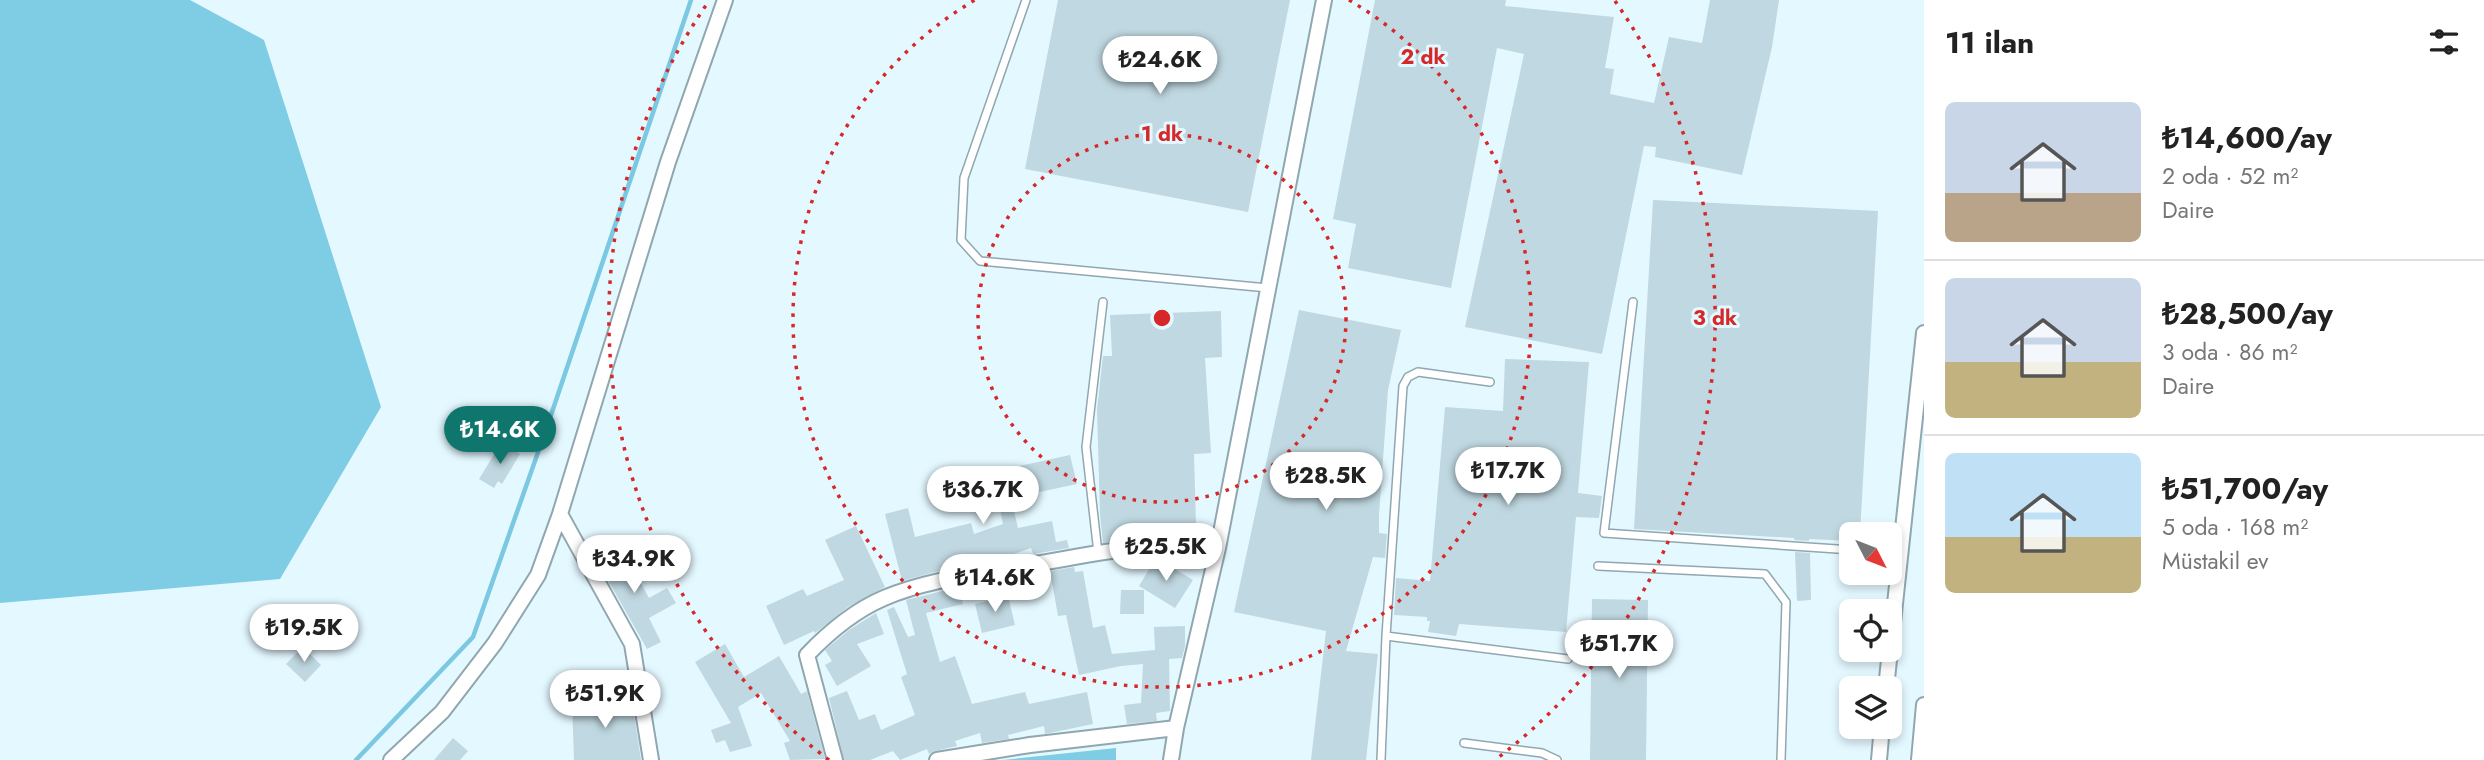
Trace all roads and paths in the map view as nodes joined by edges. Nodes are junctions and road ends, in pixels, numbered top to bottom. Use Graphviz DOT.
graph roads {
  1 [pos="725,0"];
  2 [pos="1026,0"];
  3 [pos="1324,0"];
  4 [pos="1268,288"];
  5 [pos="1103,302"];
  6 [pos="1633,302"];
  7 [pos="1924,333"];
  8 [pos="1490,382"];
  9 [pos="561,514"];
  10 [pos="1899,522"];
  11 [pos="1218,548"];
  12 [pos="1839,549"];
  13 [pos="1098,553"];
  14 [pos="1598,566"];
  15 [pos="1893,585"];
  16 [pos="1386,636"];
  17 [pos="1568,659"];
  18 [pos="1887,676"];
  19 [pos="1924,705"];
  20 [pos="1176,728"];
  21 [pos="1881,739"];
  22 [pos="1464,743"];
  23 [pos="409,755"];
  24 [pos="391,760"];
  25 [pos="651,760"];
  26 [pos="835,760"];
  27 [pos="937,760"];
  28 [pos="1171,760"];
  29 [pos="1381,760"];
  30 [pos="1557,760"];
  31 [pos="1781,760"];
  32 [pos="1879,760"];
  33 [pos="1919,760"];
  1 -- 9 [label="street"];
  2 -- 4 [label="lane"];
  3 -- 4 [label="street"];
  4 -- 11 [label="street"];
  5 -- 13 [label="lane"];
  6 -- 12 [label="lane"];
  7 -- 10 [label="street"];
  8 -- 16 [label="lane"];
  9 -- 23 [label="street"];
  9 -- 25 [label="street"];
  11 -- 13 [label="street"];
  11 -- 20 [label="street"];
  13 -- 26 [label="street"];
  14 -- 31 [label="lane"];
  15 -- 18 [label="street"];
  16 -- 17 [label="lane"];
  16 -- 29 [label="lane"];
  19 -- 33 [label="street"];
  20 -- 27 [label="street"];
  20 -- 28 [label="street"];
  21 -- 32 [label="street"];
  22 -- 30 [label="lane"];
  23 -- 24 [label="street"];
}
